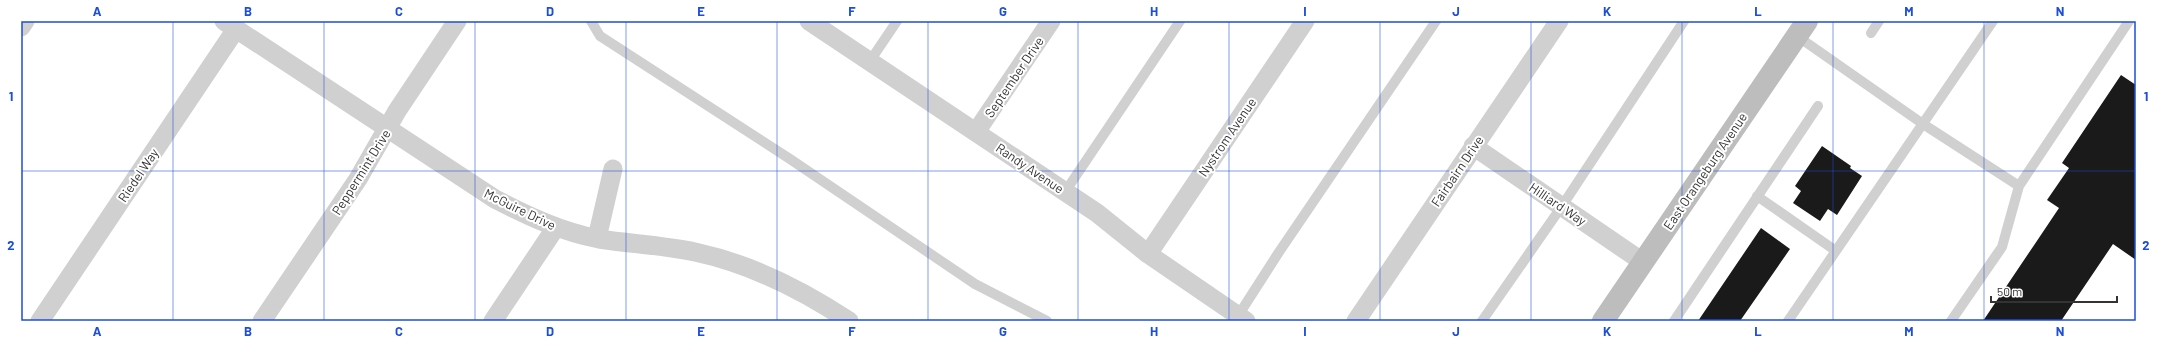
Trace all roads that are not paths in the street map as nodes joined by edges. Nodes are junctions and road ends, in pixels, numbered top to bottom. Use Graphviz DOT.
graph roads {
  1 [pos="25,21"];
  2 [pos="457,21"];
  3 [pos="591,21"];
  4 [pos="809,21"];
  5 [pos="897,21"];
  6 [pos="1051,21"];
  7 [pos="1180,21"];
  8 [pos="1305,21"];
  9 [pos="1436,21"];
  10 [pos="1558,21"];
  11 [pos="1684,21"];
  12 [pos="1879,21"];
  13 [pos="1993,21"];
  14 [pos="2130,21"];
  15 [pos="230,25"];
  16 [pos="21,27"];
  17 [pos="1802,28"];
  18 [pos="1871,33"];
  19 [pos="870,61"];
  20 [pos="1818,106"];
  21 [pos="1923,124"];
  22 [pos="389,128"];
  23 [pos="976,132"];
  24 [pos="1473,146"];
  25 [pos="613,169"];
  26 [pos="2019,186"];
  27 [pos="1065,192"];
  28 [pos="1757,196"];
  29 [pos="1562,206"];
  30 [pos="556,228"];
  31 [pos="597,238"];
  32 [pos="1836,251"];
  33 [pos="1148,254"];
  34 [pos="1643,262"];
  35 [pos="1240,319"];
  36 [pos="40,321"];
  37 [pos="262,321"];
  38 [pos="493,321"];
  39 [pos="848,321"];
  40 [pos="1047,321"];
  41 [pos="1356,321"];
  42 [pos="1482,321"];
  43 [pos="1603,321"];
  44 [pos="1674,321"];
  45 [pos="1788,321"];
  46 [pos="1951,321"];
  1 -- 16 [label="street"];
  2 -- 22 [label="street, Peppermint Drive"];
  3 -- 40 [label="lane"];
  4 -- 19 [label="street, Randy Avenue"];
  5 -- 19 [label="lane"];
  6 -- 23 [label="street, September Drive"];
  7 -- 27 [label="lane"];
  8 -- 33 [label="street, Nystrom Avenue"];
  9 -- 35 [label="lane"];
  10 -- 24 [label="street, Fairbairn Drive"];
  11 -- 29 [label="lane"];
  12 -- 18 [label="lane"];
  13 -- 21 [label="lane"];
  14 -- 26 [label="lane"];
  15 -- 22 [label="street, McGuire Drive"];
  15 -- 36 [label="street, Riedel Way"];
  17 -- 21 [label="lane"];
  17 -- 34 [label="street, East Orangeburg Avenue"];
  19 -- 23 [label="street, Randy Avenue"];
  20 -- 28 [label="lane"];
  21 -- 26 [label="lane"];
  21 -- 32 [label="lane"];
  22 -- 30 [label="street, McGuire Drive"];
  22 -- 37 [label="street, Peppermint Drive"];
  23 -- 27 [label="street, Randy Avenue"];
  24 -- 29 [label="street, Hilliard Way"];
  24 -- 41 [label="street, Fairbairn Drive"];
  25 -- 31 [label="street"];
  26 -- 46 [label="lane"];
  27 -- 33 [label="street, Randy Avenue"];
  28 -- 32 [label="lane"];
  28 -- 44 [label="lane"];
  29 -- 34 [label="street, Hilliard Way"];
  29 -- 42 [label="lane"];
  30 -- 31 [label="street, McGuire Drive"];
  30 -- 38 [label="street"];
  31 -- 39 [label="street, McGuire Drive"];
  32 -- 45 [label="lane"];
  33 -- 35 [label="street, Randy Avenue"];
  34 -- 43 [label="street, East Orangeburg Avenue"];
}
